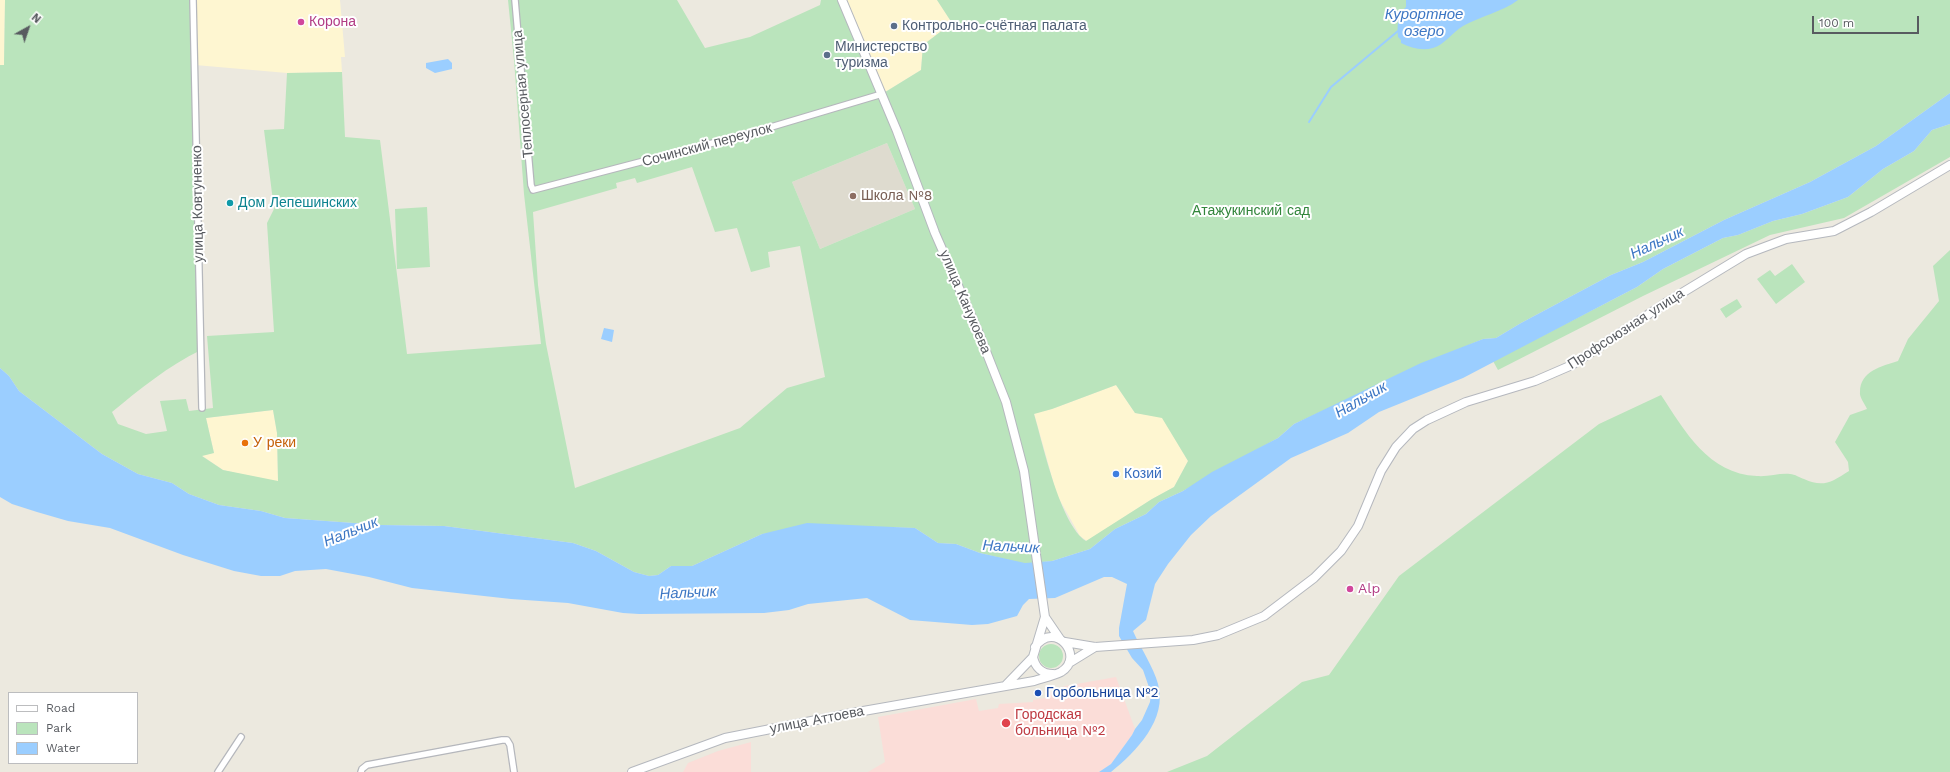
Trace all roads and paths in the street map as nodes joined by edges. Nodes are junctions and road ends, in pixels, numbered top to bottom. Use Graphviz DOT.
graph roads {
  1 [pos="193,0"];
  2 [pos="515,0"];
  3 [pos="842,0"];
  4 [pos="882,94"];
  5 [pos="1950,166"];
  6 [pos="532,189"];
  7 [pos="202,408"];
  8 [pos="1045,616"];
  9 [pos="1062,641"];
  10 [pos="1035,647"];
  11 [pos="1095,647"];
  12 [pos="1033,657"];
  13 [pos="1069,663"];
  14 [pos="1055,674"];
  15 [pos="1006,685"];
  16 [pos="241,737"];
  17 [pos="218,772"];
  18 [pos="361,772"];
  19 [pos="514,772"];
  20 [pos="632,772"];
  1 -- 7 [label="street, улица Ковтуненко"];
  2 -- 6 [label="street, Теплосерная улица"];
  3 -- 4 [label="street, улица Канукоева"];
  4 -- 6 [label="street, Сочинский переулок"];
  4 -- 8 [label="street, улица Канукоева"];
  5 -- 11 [label="street, Профсоюзная улица"];
  8 -- 9 [label="street"];
  8 -- 10 [label="street"];
  9 -- 10 [label="street"];
  9 -- 11 [label="street, Профсоюзная улица"];
  9 -- 13 [label="street"];
  10 -- 12 [label="street"];
  11 -- 13 [label="street"];
  12 -- 14 [label="street"];
  12 -- 15 [label="street"];
  13 -- 14 [label="street"];
  14 -- 15 [label="street, улица Аттоева"];
  15 -- 20 [label="street, улица Аттоева"];
  16 -- 17 [label="street"];
  18 -- 19 [label="street"];
}
